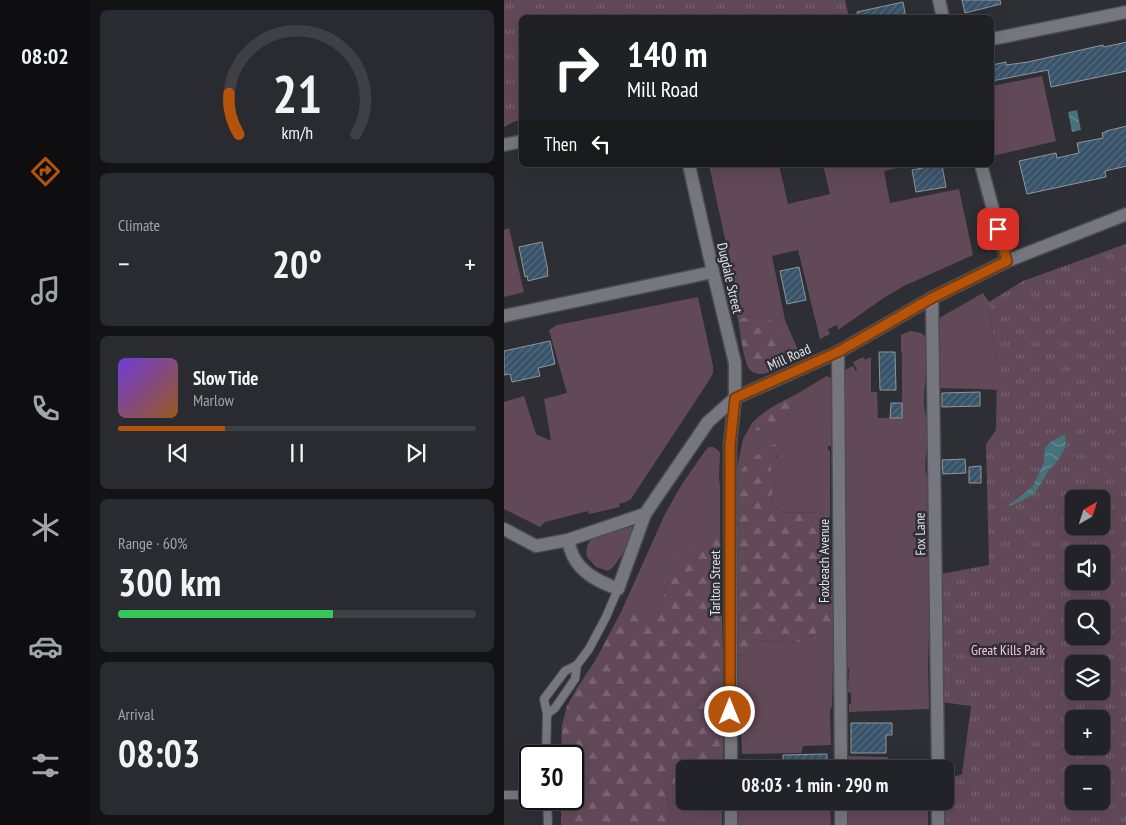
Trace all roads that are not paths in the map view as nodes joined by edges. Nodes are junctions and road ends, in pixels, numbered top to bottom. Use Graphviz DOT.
graph roads {
  1 [pos="939,0"];
  2 [pos="1126,12"];
  3 [pos="942,15"];
  4 [pos="994,39"];
  5 [pos="519,142"];
  6 [pos="504,145"];
  7 [pos="689,167"];
  8 [pos="982,167"];
  9 [pos="1126,214"];
  10 [pos="1007,261"];
  11 [pos="713,272"];
  12 [pos="932,298"];
  13 [pos="504,316"];
  14 [pos="838,352"];
  15 [pos="735,398"];
  16 [pos="645,514"];
  17 [pos="504,529"];
  18 [pos="568,540"];
  19 [pos="618,589"];
  20 [pos="577,665"];
  21 [pos="547,714"];
  22 [pos="546,745"];
  23 [pos="731,760"];
  24 [pos="841,760"];
  25 [pos="938,760"];
  26 [pos="504,795"];
  27 [pos="519,795"];
  28 [pos="547,810"];
  29 [pos="731,810"];
  30 [pos="841,810"];
  31 [pos="938,810"];
  32 [pos="548,825"];
  33 [pos="731,825"];
  34 [pos="841,825"];
  35 [pos="938,825"];
  1 -- 3 [label="street"];
  2 -- 4 [label="street"];
  5 -- 6 [label="street"];
  7 -- 11 [label="street, Dugdale Street"];
  8 -- 10 [label="street"];
  9 -- 10 [label="street, Mill Road"];
  10 -- 12 [label="street, Mill Road"];
  11 -- 13 [label="street"];
  11 -- 15 [label="street, Dugdale Street"];
  12 -- 14 [label="street, Mill Road"];
  12 -- 25 [label="street, Fox Lane"];
  14 -- 15 [label="street, Mill Road"];
  14 -- 24 [label="street, Foxbeach Avenue"];
  15 -- 16 [label="street, Mill Road"];
  15 -- 23 [label="street, Tarlton Street"];
  16 -- 18 [label="street"];
  16 -- 19 [label="street, Mill Road"];
  17 -- 18 [label="street"];
  18 -- 19 [label="street"];
  19 -- 20 [label="lane"];
  20 -- 21 [label="lane"];
  20 -- 21 [label="lane"];
  21 -- 22 [label="lane"];
  26 -- 27 [label="lane"];
  28 -- 32 [label="lane"];
  29 -- 33 [label="street"];
  30 -- 34 [label="street"];
  31 -- 35 [label="street"];
}
